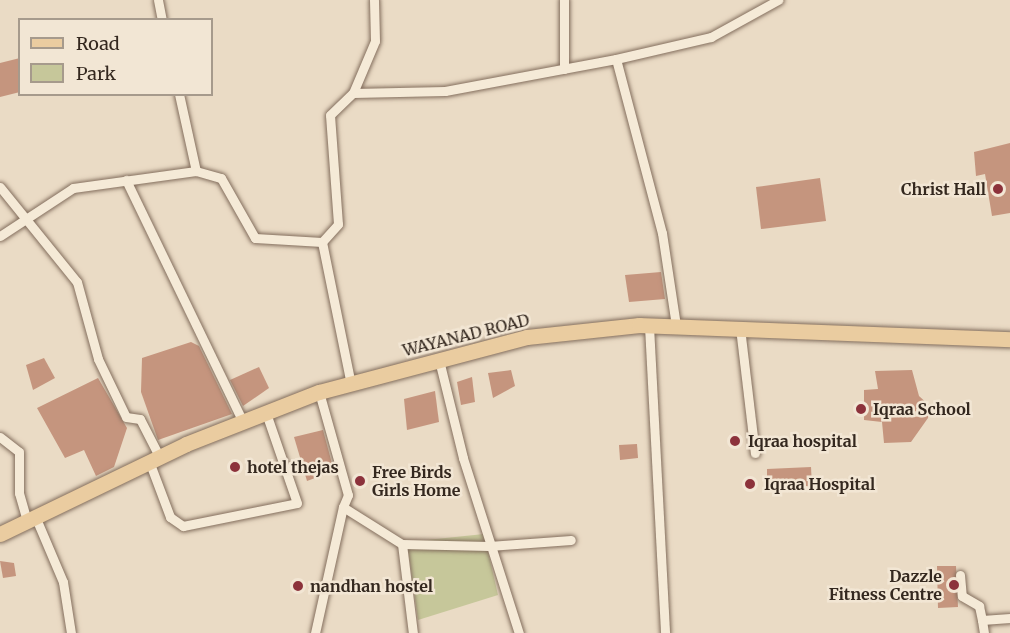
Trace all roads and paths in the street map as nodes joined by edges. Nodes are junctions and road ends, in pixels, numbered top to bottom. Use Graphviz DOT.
graph roads {
  1 [pos="158,0"];
  2 [pos="374,0"];
  3 [pos="564,0"];
  4 [pos="778,0"];
  5 [pos="162,18"];
  6 [pos="616,59"];
  7 [pos="564,69"];
  8 [pos="353,93"];
  9 [pos="179,96"];
  10 [pos="196,171"];
  11 [pos="126,180"];
  12 [pos="0,187"];
  13 [pos="25,218"];
  14 [pos="0,237"];
  15 [pos="322,242"];
  16 [pos="649,326"];
  17 [pos="676,326"];
  18 [pos="740,328"];
  19 [pos="1010,339"];
  20 [pos="439,360"];
  21 [pos="351,384"];
  22 [pos="319,392"];
  23 [pos="266,413"];
  24 [pos="243,422"];
  25 [pos="0,437"];
  26 [pos="755,453"];
  27 [pos="154,459"];
  28 [pos="343,507"];
  29 [pos="31,519"];
  30 [pos="0,534"];
  31 [pos="572,540"];
  32 [pos="402,544"];
  33 [pos="489,546"];
  34 [pos="960,575"];
  35 [pos="1010,618"];
  36 [pos="982,620"];
  37 [pos="71,633"];
  38 [pos="315,633"];
  39 [pos="413,633"];
  40 [pos="519,633"];
  41 [pos="665,633"];
  42 [pos="984,633"];
  1 -- 5 [label="street"];
  2 -- 8 [label="street"];
  3 -- 7 [label="street"];
  4 -- 6 [label="street"];
  6 -- 7 [label="street"];
  6 -- 17 [label="street"];
  7 -- 8 [label="street"];
  8 -- 15 [label="street"];
  9 -- 10 [label="street"];
  10 -- 11 [label="street"];
  10 -- 15 [label="street"];
  11 -- 13 [label="street"];
  11 -- 24 [label="street"];
  12 -- 13 [label="street"];
  13 -- 14 [label="street"];
  13 -- 27 [label="street"];
  15 -- 21 [label="street"];
  16 -- 17 [label="main road, WAYANAD ROAD"];
  16 -- 20 [label="main road, WAYANAD ROAD"];
  16 -- 41 [label="street"];
  17 -- 18 [label="main road, WAYANAD ROAD"];
  18 -- 19 [label="main road, WAYANAD ROAD"];
  18 -- 26 [label="street"];
  20 -- 21 [label="main road, WAYANAD ROAD"];
  20 -- 33 [label="street"];
  21 -- 22 [label="main road, WAYANAD ROAD"];
  22 -- 23 [label="main road, WAYANAD ROAD"];
  22 -- 28 [label="street"];
  23 -- 24 [label="main road, WAYANAD ROAD"];
  23 -- 27 [label="street"];
  24 -- 27 [label="main road, WAYANAD ROAD"];
  25 -- 29 [label="street"];
  27 -- 29 [label="main road, WAYANAD ROAD"];
  28 -- 32 [label="street"];
  28 -- 38 [label="street"];
  29 -- 30 [label="main road, WAYANAD ROAD"];
  29 -- 37 [label="street"];
  31 -- 33 [label="street"];
  32 -- 33 [label="street"];
  32 -- 39 [label="street"];
  33 -- 40 [label="street"];
  34 -- 36 [label="street"];
  35 -- 36 [label="street"];
  36 -- 42 [label="street"];
}
